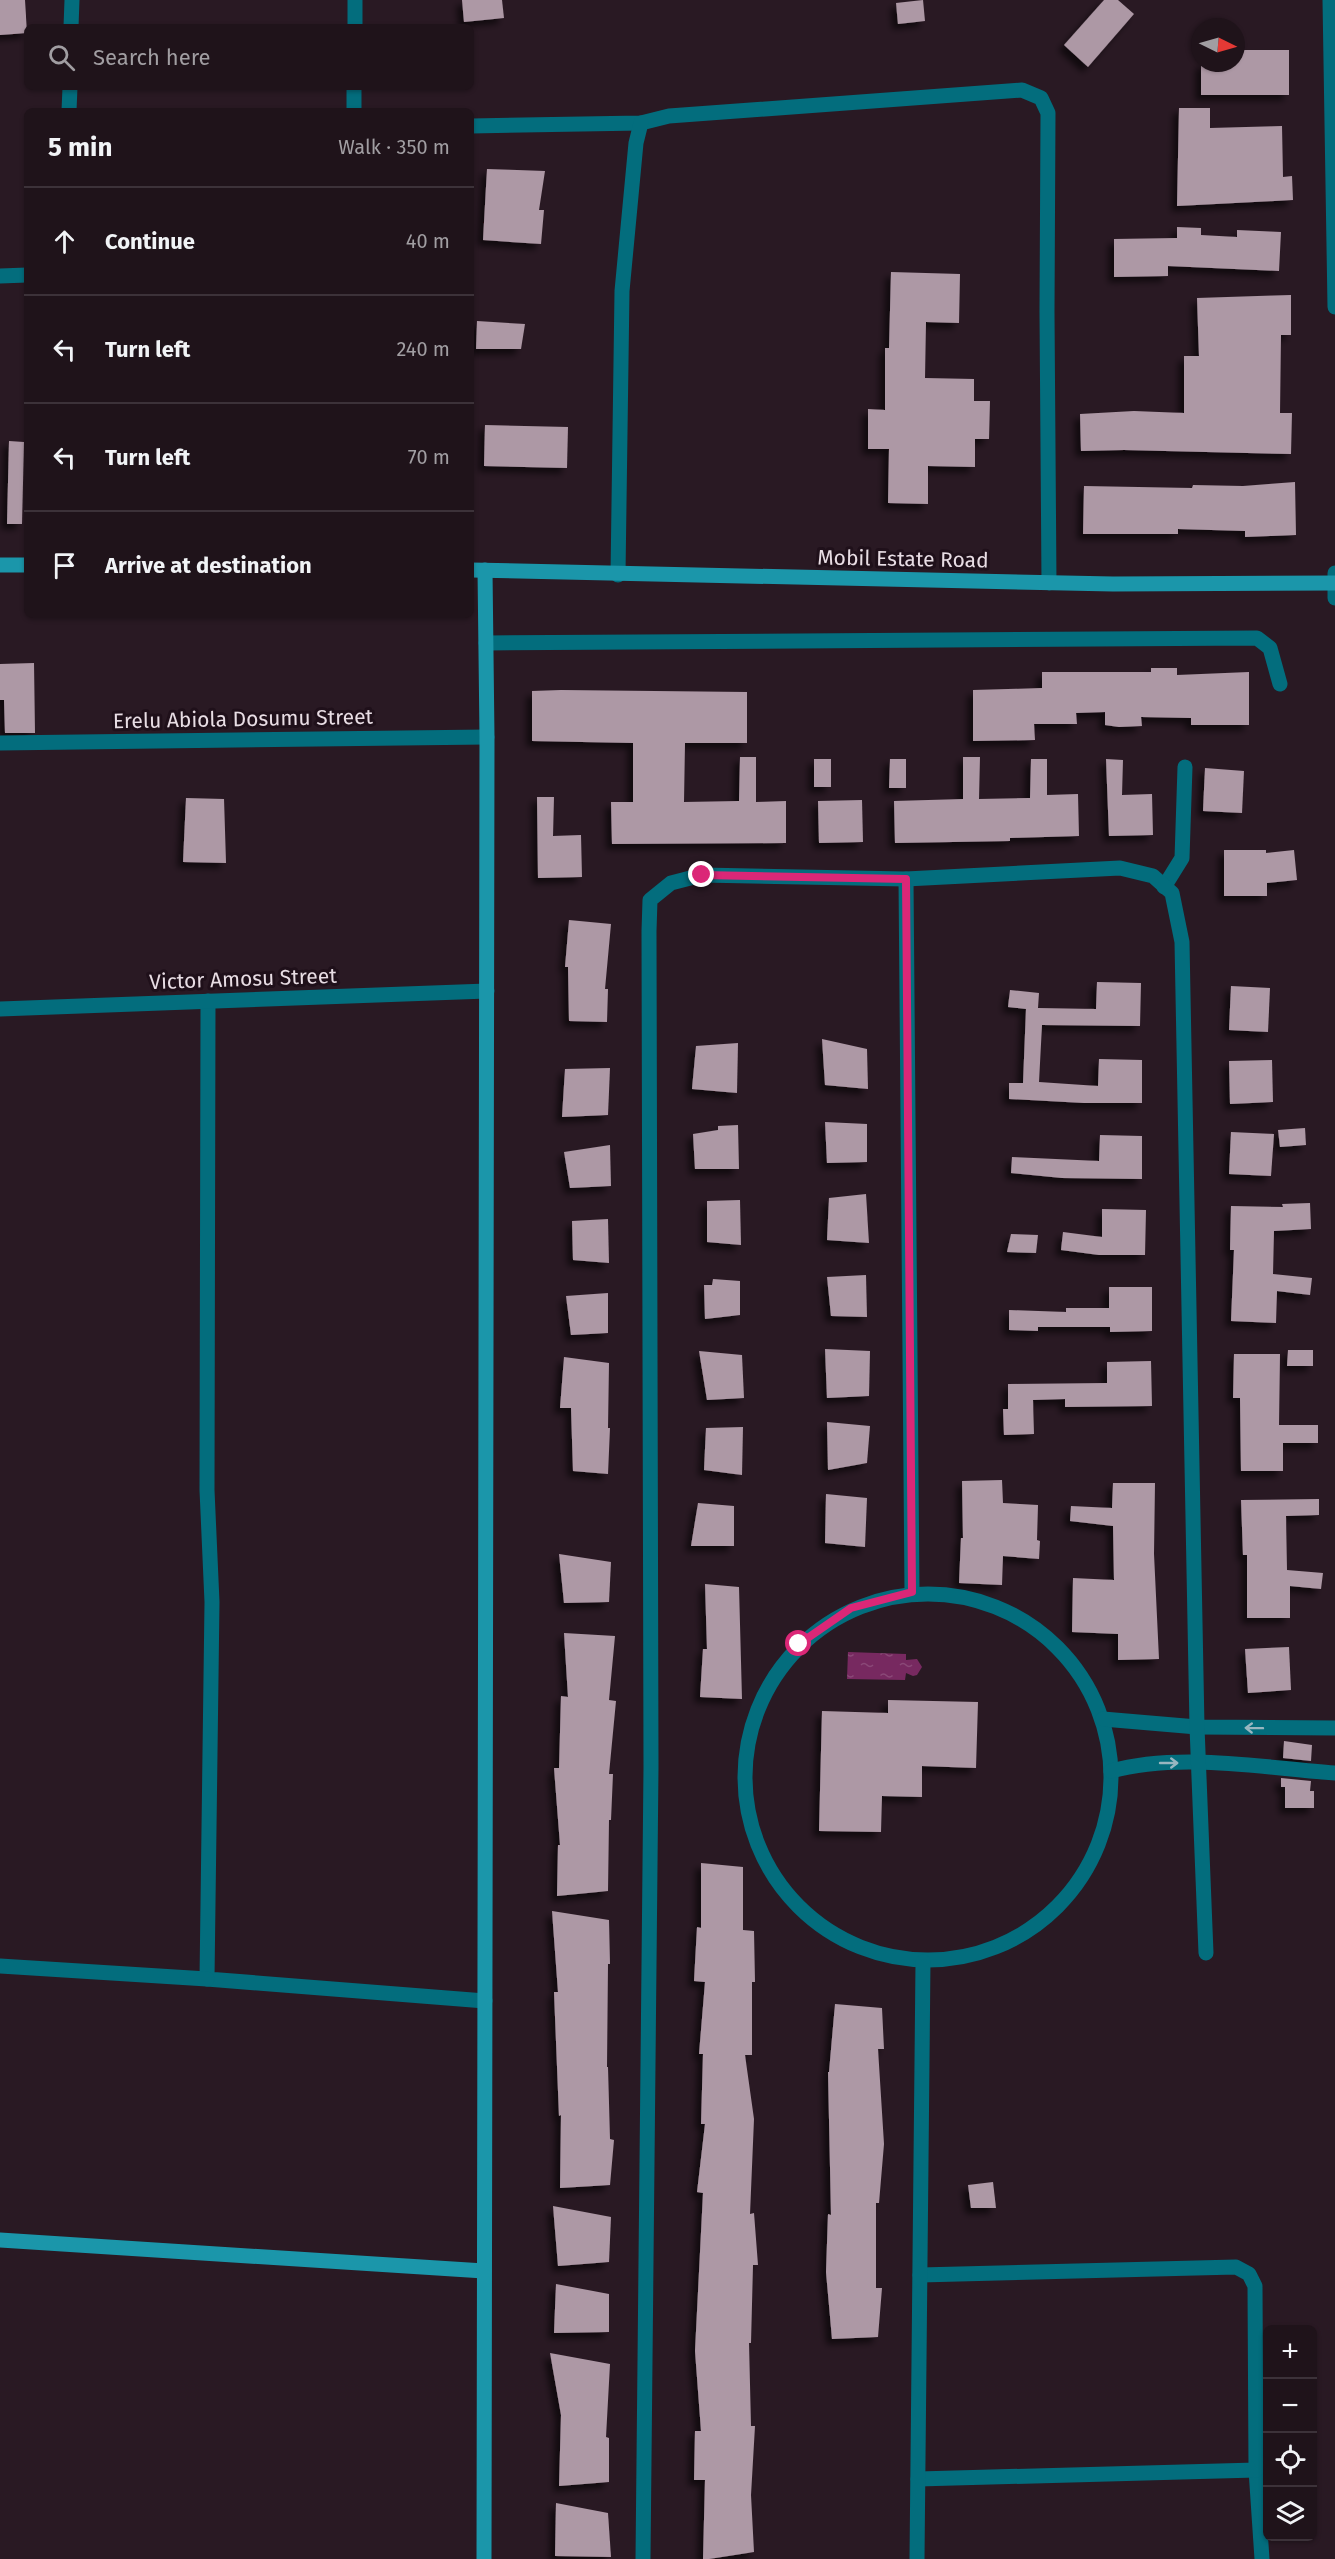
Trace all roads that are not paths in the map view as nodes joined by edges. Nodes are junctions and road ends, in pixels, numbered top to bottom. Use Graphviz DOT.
graph roads {
  1 [pos="72,0"];
  2 [pos="355,0"];
  3 [pos="1330,0"];
  4 [pos="71,24"];
  5 [pos="355,24"];
  6 [pos="70,90"];
  7 [pos="354,90"];
  8 [pos="69,108"];
  9 [pos="354,108"];
  10 [pos="641,123"];
  11 [pos="474,126"];
  12 [pos="24,275"];
  13 [pos="0,276"];
  14 [pos="1335,307"];
  15 [pos="0,565"];
  16 [pos="24,565"];
  17 [pos="478,570"];
  18 [pos="1335,573"];
  19 [pos="618,575"];
  20 [pos="1049,583"];
  21 [pos="1335,583"];
  22 [pos="1335,598"];
  23 [pos="486,643"];
  24 [pos="1280,684"];
  25 [pos="487,737"];
  26 [pos="0,743"];
  27 [pos="1185,767"];
  28 [pos="906,879"];
  29 [pos="1164,887"];
  30 [pos="487,991"];
  31 [pos="207,1001"];
  32 [pos="0,1009"];
  33 [pos="912,1592"];
  34 [pos="1102,1719"];
  35 [pos="1197,1727"];
  36 [pos="1335,1728"];
  37 [pos="1199,1763"];
  38 [pos="1111,1771"];
  39 [pos="1335,1773"];
  40 [pos="1206,1953"];
  41 [pos="923,1962"];
  42 [pos="0,1966"];
  43 [pos="207,1979"];
  44 [pos="484,2001"];
  45 [pos="0,2240"];
  46 [pos="484,2271"];
  47 [pos="920,2276"];
  48 [pos="1256,2470"];
  49 [pos="918,2479"];
  50 [pos="484,2559"];
  51 [pos="643,2559"];
  52 [pos="917,2559"];
  53 [pos="1262,2559"];
  1 -- 4 [label="street"];
  2 -- 5 [label="street"];
  3 -- 14 [label="street"];
  6 -- 8 [label="street"];
  7 -- 9 [label="street"];
  10 -- 11 [label="street"];
  10 -- 19 [label="street"];
  10 -- 20 [label="street"];
  12 -- 13 [label="street"];
  15 -- 16 [label="street"];
  17 -- 19 [label="street, Mobil Estate Road"];
  17 -- 23 [label="street"];
  18 -- 21 [label="street"];
  19 -- 20 [label="street, Mobil Estate Road"];
  20 -- 21 [label="street, Mobil Estate Road"];
  21 -- 22 [label="street"];
  23 -- 24 [label="street"];
  23 -- 25 [label="street"];
  25 -- 26 [label="street, Erelu Abiola Dosumu Street"];
  25 -- 30 [label="street"];
  27 -- 29 [label="street"];
  28 -- 29 [label="street"];
  28 -- 33 [label="street"];
  28 -- 51 [label="street"];
  29 -- 35 [label="street"];
  30 -- 31 [label="street, Victor Amosu Street"];
  30 -- 44 [label="street"];
  31 -- 32 [label="street, Victor Amosu Street"];
  31 -- 43 [label="street"];
  33 -- 34 [label="street"];
  33 -- 41 [label="street"];
  34 -- 35 [label="street"];
  34 -- 38 [label="street"];
  36 -- 35 [label="street, one-way"];
  35 -- 37 [label="street"];
  38 -- 37 [label="street, one-way"];
  37 -- 39 [label="street"];
  37 -- 40 [label="street"];
  38 -- 41 [label="street"];
  41 -- 47 [label="street"];
  42 -- 43 [label="street"];
  43 -- 44 [label="street"];
  44 -- 46 [label="street"];
  45 -- 46 [label="street"];
  46 -- 50 [label="street"];
  47 -- 48 [label="street"];
  47 -- 49 [label="street"];
  48 -- 49 [label="street"];
  48 -- 53 [label="street"];
  49 -- 52 [label="street"];
}
